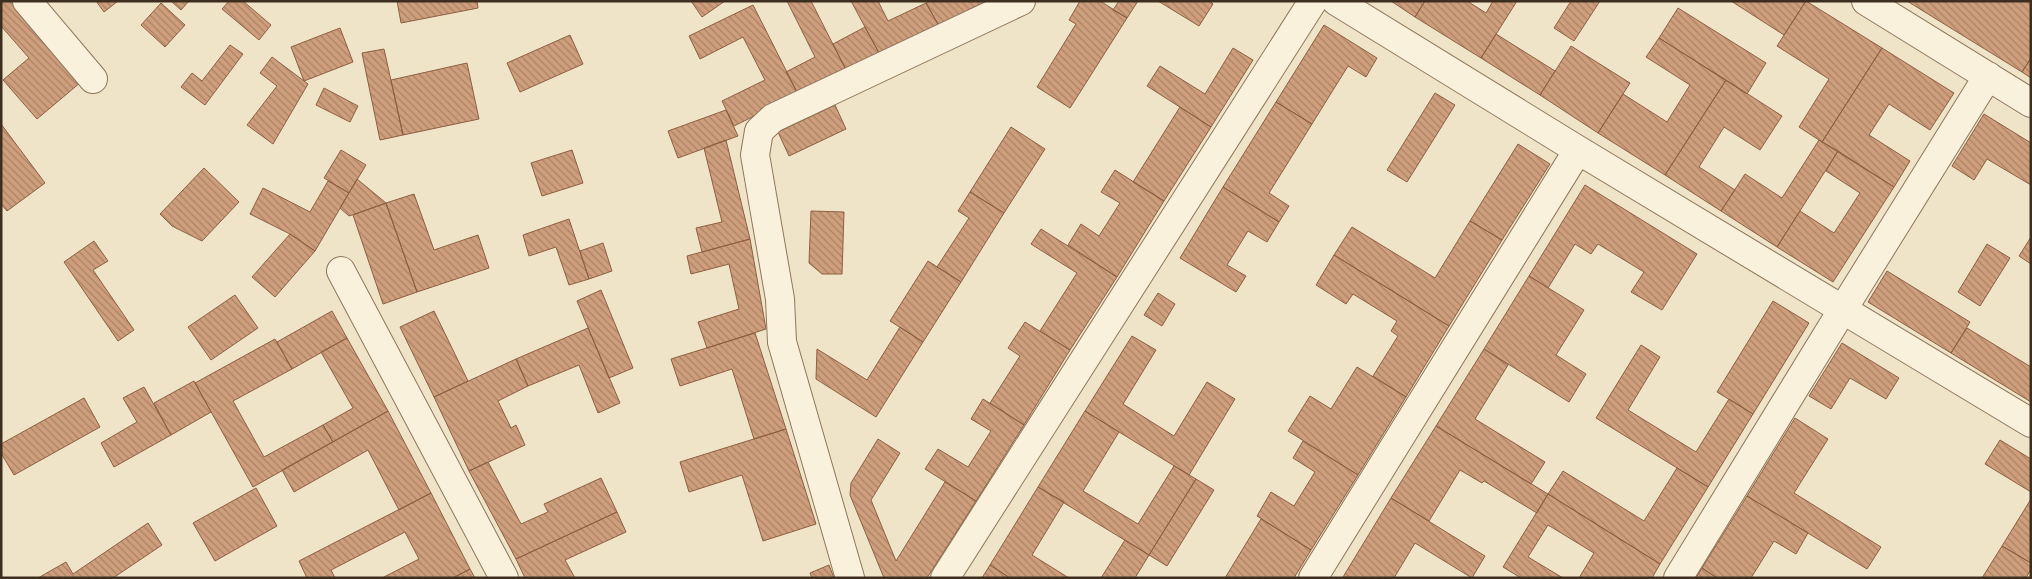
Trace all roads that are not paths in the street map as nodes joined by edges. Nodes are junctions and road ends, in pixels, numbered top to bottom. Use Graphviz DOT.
graph roads {
  1 [pos="27,1"];
  2 [pos="1021,1"];
  3 [pos="1313,1"];
  4 [pos="1336,1"];
  5 [pos="1866,1"];
  6 [pos="1988,76"];
  7 [pos="93,79"];
  8 [pos="2031,103"];
  9 [pos="1578,150"];
  10 [pos="341,271"];
  11 [pos="1842,309"];
  12 [pos="2031,422"];
  13 [pos="504,578"];
  14 [pos="850,578"];
  15 [pos="945,578"];
  16 [pos="1313,578"];
  17 [pos="1678,578"];
  1 -- 7 [label="street"];
  2 -- 14 [label="street"];
  3 -- 15 [label="street"];
  4 -- 9 [label="street"];
  5 -- 6 [label="street"];
  6 -- 8 [label="street"];
  6 -- 11 [label="street"];
  9 -- 11 [label="street"];
  9 -- 16 [label="street"];
  10 -- 13 [label="street"];
  11 -- 12 [label="street"];
  11 -- 17 [label="street"];
}
